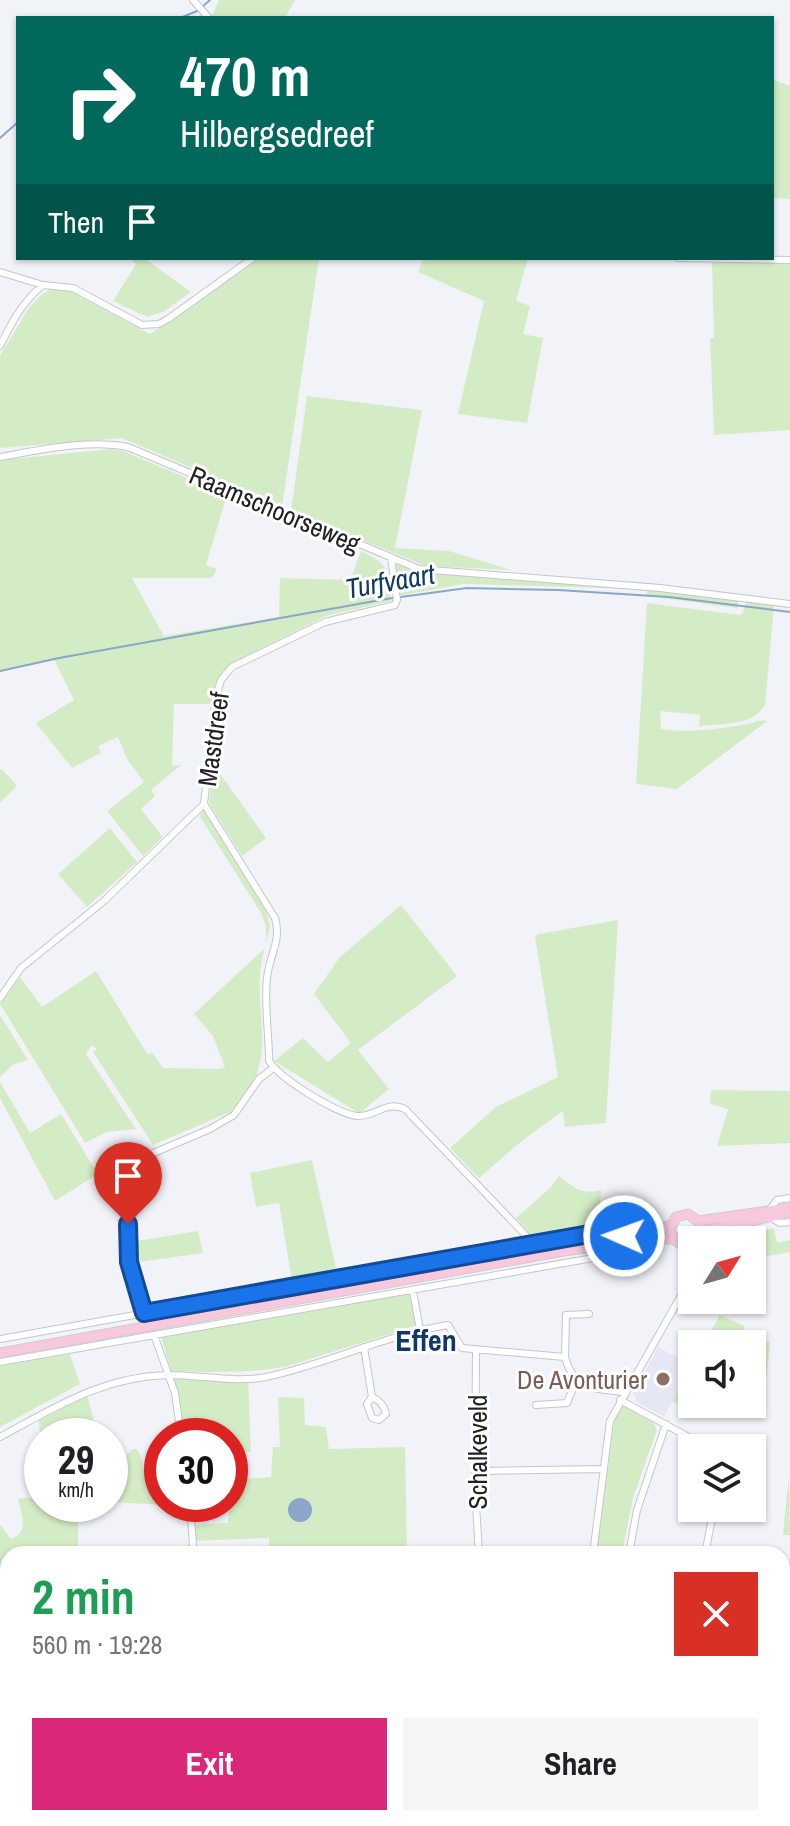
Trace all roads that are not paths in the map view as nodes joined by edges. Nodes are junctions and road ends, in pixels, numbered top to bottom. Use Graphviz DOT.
graph roads {
  1 [pos="250,260"];
  2 [pos="0,272"];
  3 [pos="43,285"];
  4 [pos="0,346"];
  5 [pos="0,457"];
  6 [pos="391,558"];
  7 [pos="790,604"];
  8 [pos="204,804"];
  9 [pos="0,998"];
  10 [pos="272,1069"];
  11 [pos="790,1198"];
  12 [pos="790,1210"];
  13 [pos="769,1214"];
  14 [pos="698,1221"];
  15 [pos="790,1222"];
  16 [pos="671,1225"];
  17 [pos="697,1226"];
  18 [pos="735,1226"];
  19 [pos="673,1239"];
  20 [pos="624,1240"];
  21 [pos="678,1243"];
  22 [pos="534,1244"];
  23 [pos="413,1291"];
  24 [pos="678,1299"];
  25 [pos="144,1313"];
  26 [pos="589,1314"];
  27 [pos="420,1330"];
  28 [pos="154,1335"];
  29 [pos="0,1339"];
  30 [pos="364,1347"];
  31 [pos="476,1350"];
  32 [pos="0,1353"];
  33 [pos="565,1357"];
  34 [pos="0,1362"];
  35 [pos="168,1375"];
  36 [pos="576,1381"];
  37 [pos="624,1392"];
  38 [pos="372,1397"];
  39 [pos="620,1400"];
  40 [pos="536,1405"];
  41 [pos="178,1418"];
  42 [pos="666,1424"];
  43 [pos="684,1434"];
  44 [pos="0,1437"];
  45 [pos="604,1469"];
  46 [pos="476,1471"];
  47 [pos="191,1522"];
  48 [pos="711,1522"];
  49 [pos="193,1545"];
  50 [pos="479,1546"];
  51 [pos="594,1546"];
  52 [pos="630,1546"];
  53 [pos="707,1546"];
  1 -- 3 [label="street"];
  2 -- 3 [label="street"];
  3 -- 4 [label="street"];
  5 -- 6 [label="street, Raamschoorseweg"];
  6 -- 7 [label="street, Raamschoorseweg"];
  6 -- 8 [label="street, Mastdreef"];
  8 -- 9 [label="street, Mastdreef"];
  8 -- 10 [label="street"];
  10 -- 22 [label="street"];
  10 -- 25 [label="street"];
  11 -- 13 [label="street"];
  12 -- 13 [label="main road"];
  13 -- 14 [label="main road"];
  13 -- 15 [label="street"];
  13 -- 18 [label="main road"];
  14 -- 16 [label="main road"];
  14 -- 17 [label="main road"];
  16 -- 19 [label="main road"];
  16 -- 20 [label="main road"];
  19 -- 20 [label="main road"];
  19 -- 21 [label="main road"];
  20 -- 22 [label="street"];
  20 -- 23 [label="street"];
  20 -- 32 [label="main road"];
  22 -- 25 [label="street"];
  23 -- 27 [label="street"];
  23 -- 28 [label="street"];
  24 -- 37 [label="street"];
  25 -- 29 [label="street"];
  26 -- 33 [label="street"];
  27 -- 30 [label="street"];
  27 -- 31 [label="street"];
  28 -- 34 [label="street"];
  28 -- 35 [label="street"];
  30 -- 35 [label="street"];
  30 -- 38 [label="street"];
  31 -- 33 [label="street"];
  31 -- 46 [label="street, Schalkeveld"];
  33 -- 36 [label="street"];
  35 -- 41 [label="street"];
  35 -- 44 [label="street"];
  36 -- 37 [label="street"];
  36 -- 40 [label="street"];
  37 -- 39 [label="street"];
  39 -- 42 [label="street"];
  39 -- 45 [label="street"];
  42 -- 43 [label="street"];
  42 -- 52 [label="street"];
  45 -- 46 [label="street"];
  45 -- 51 [label="street"];
  46 -- 50 [label="street, Schalkeveld"];
  47 -- 49 [label="street"];
  48 -- 53 [label="street"];
}
